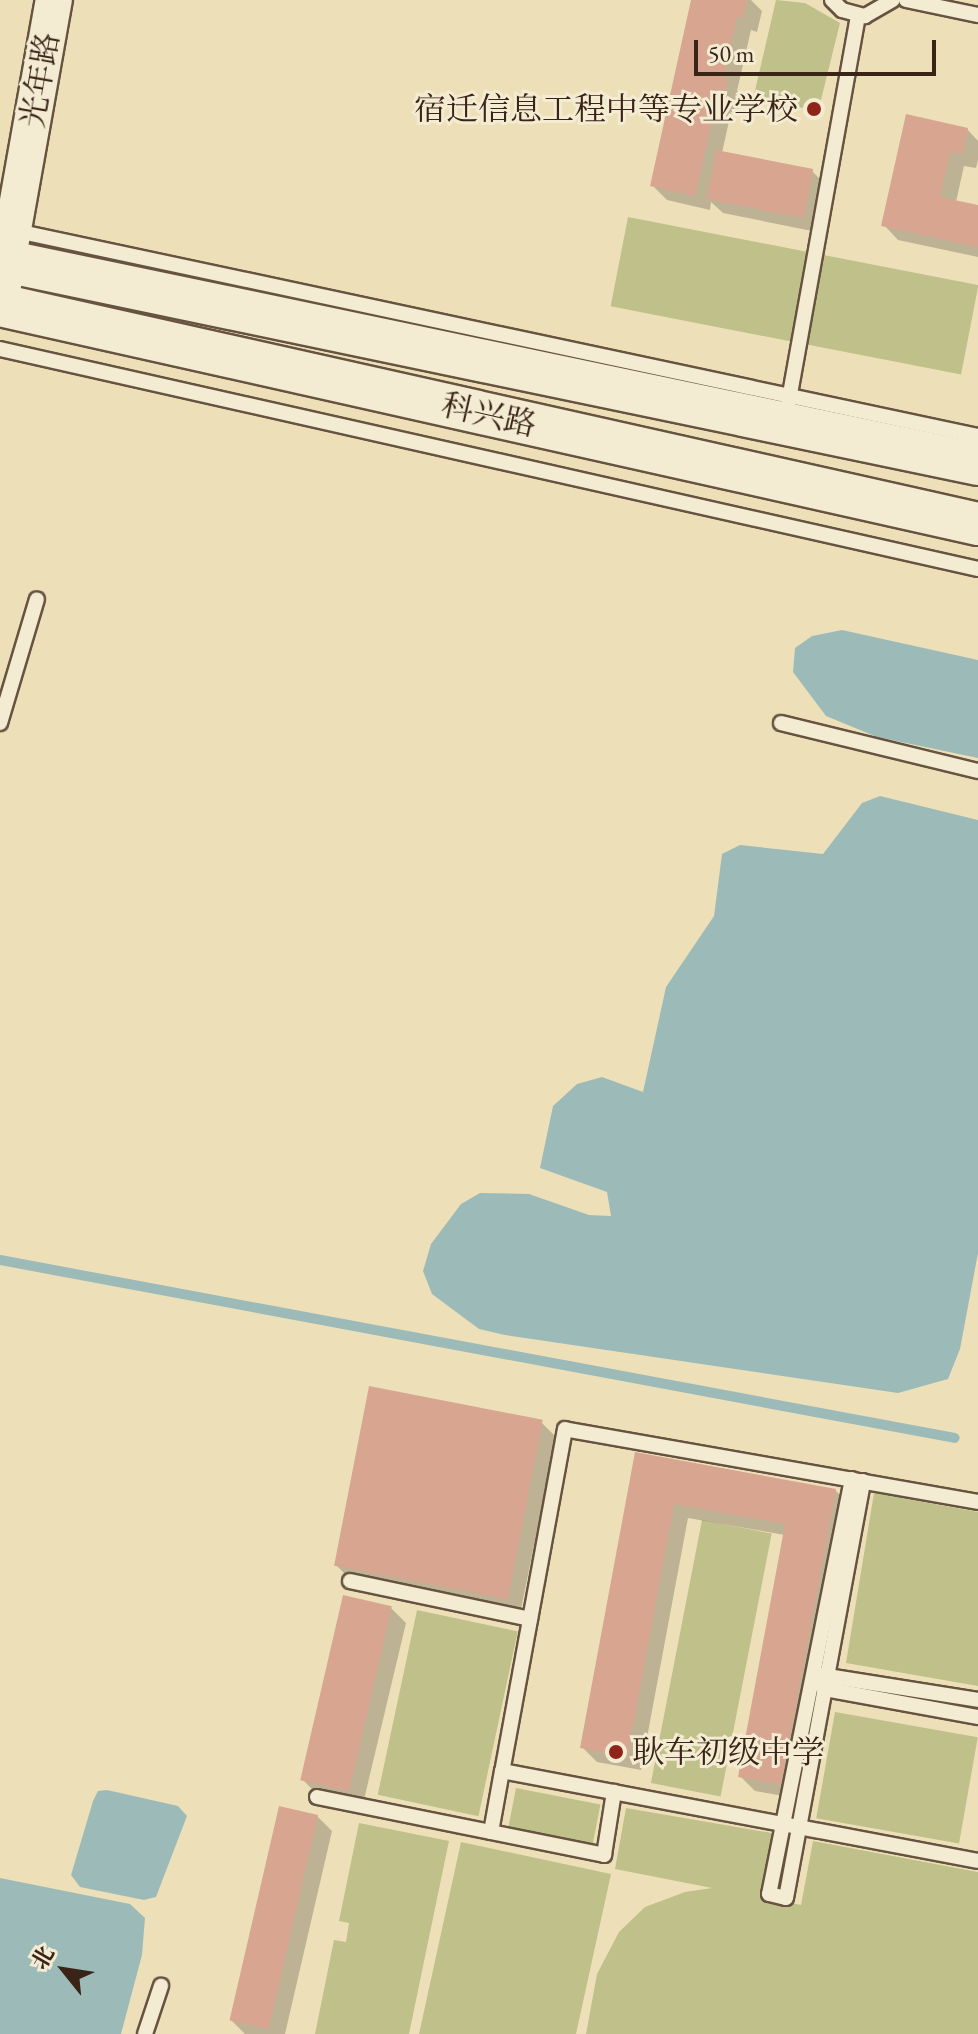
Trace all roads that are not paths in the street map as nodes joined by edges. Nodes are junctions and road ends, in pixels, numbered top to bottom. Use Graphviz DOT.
graph roads {
  1 [pos="54,0"];
  2 [pos="832,0"];
  3 [pos="893,0"];
  4 [pos="906,0"];
  5 [pos="858,15"];
  6 [pos="978,15"];
  7 [pos="5,245"];
  8 [pos="0,304"];
  9 [pos="0,349"];
  10 [pos="787,410"];
  11 [pos="978,436"];
  12 [pos="978,464"];
  13 [pos="978,524"];
  14 [pos="978,569"];
  15 [pos="37,599"];
  16 [pos="0,723"];
  17 [pos="781,723"];
  18 [pos="978,771"];
  19 [pos="857,1480"];
  20 [pos="978,1502"];
  21 [pos="350,1581"];
  22 [pos="530,1619"];
  23 [pos="820,1675"];
  24 [pos="825,1689"];
  25 [pos="978,1700"];
  26 [pos="978,1717"];
  27 [pos="502,1771"];
  28 [pos="614,1792"];
  29 [pos="317,1797"];
  30 [pos="784,1824"];
  31 [pos="800,1827"];
  32 [pos="491,1832"];
  33 [pos="978,1861"];
  34 [pos="161,1986"];
  35 [pos="145,2034"];
  1 -- 7 [label="street, 光年路"];
  2 -- 5 [label="lane"];
  3 -- 5 [label="lane"];
  4 -- 6 [label="lane"];
  5 -- 10 [label="lane"];
  7 -- 8 [label="street, 光年路"];
  7 -- 10 [label="main road, 科兴路"];
  8 -- 13 [label="main road, 科兴路"];
  9 -- 14 [label="lane"];
  10 -- 11 [label="lane"];
  10 -- 12 [label="main road, 科兴路"];
  15 -- 16 [label="lane"];
  17 -- 18 [label="lane"];
  19 -- 20 [label="lane"];
  19 -- 22 [label="lane"];
  19 -- 23 [label="lane"];
  21 -- 22 [label="lane"];
  22 -- 27 [label="lane"];
  23 -- 24 [label="lane"];
  23 -- 25 [label="lane"];
  23 -- 30 [label="lane"];
  24 -- 26 [label="lane"];
  24 -- 31 [label="lane"];
  27 -- 28 [label="lane"];
  27 -- 32 [label="lane"];
  28 -- 30 [label="lane"];
  28 -- 32 [label="lane"];
  29 -- 32 [label="lane"];
  30 -- 31 [label="lane"];
  30 -- 31 [label="lane"];
  31 -- 33 [label="lane"];
  34 -- 35 [label="lane"];
}
